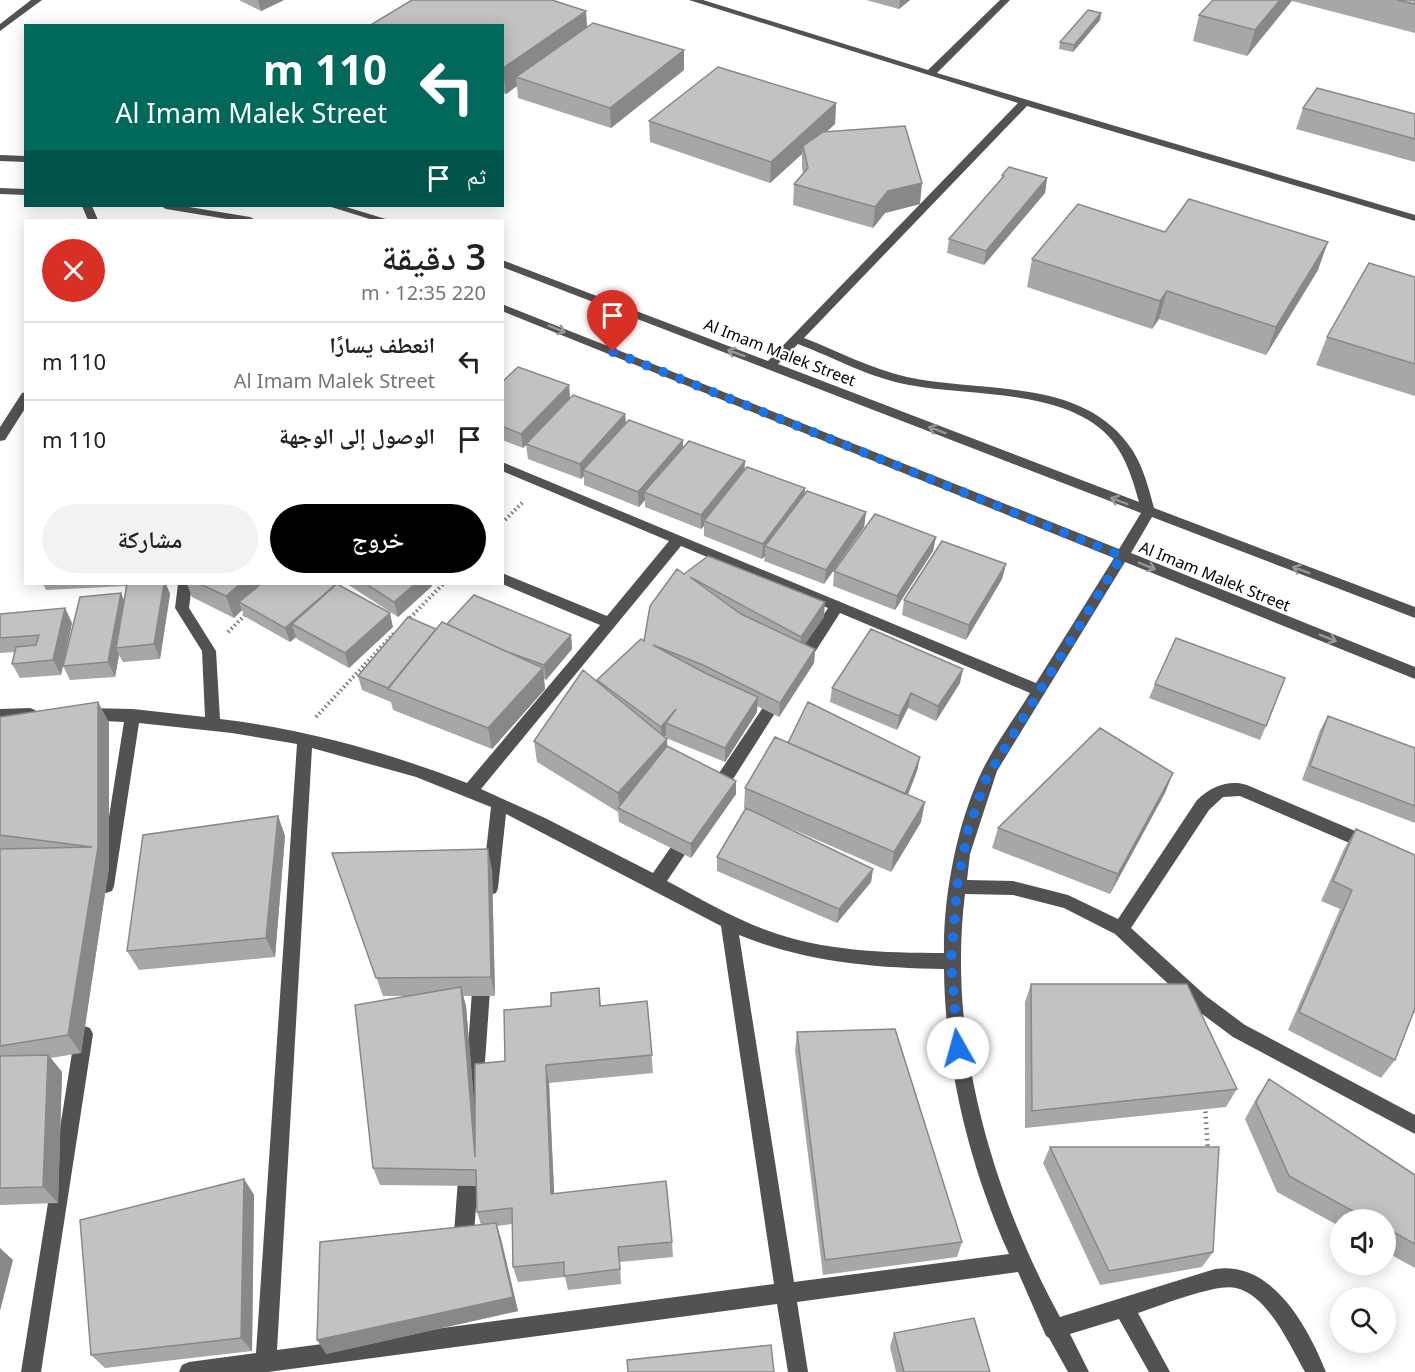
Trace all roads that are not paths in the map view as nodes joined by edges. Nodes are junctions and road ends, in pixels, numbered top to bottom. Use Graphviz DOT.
graph roads {
  1 [pos="37,0"];
  2 [pos="694,0"];
  3 [pos="1005,0"];
  4 [pos="0,28"];
  5 [pos="930,74"];
  6 [pos="1026,102"];
  7 [pos="0,158"];
  8 [pos="24,159"];
  9 [pos="0,191"];
  10 [pos="24,192"];
  11 [pos="172,207"];
  12 [pos="337,207"];
  13 [pos="1415,218"];
  14 [pos="244,219"];
  15 [pos="379,219"];
  16 [pos="504,264"];
  17 [pos="504,309"];
  18 [pos="795,339"];
  19 [pos="770,366"];
  20 [pos="24,399"];
  21 [pos="0,437"];
  22 [pos="504,467"];
  23 [pos="1148,512"];
  24 [pos="678,540"];
  25 [pos="1122,556"];
  26 [pos="504,579"];
  27 [pos="185,585"];
  28 [pos="837,606"];
  29 [pos="1415,613"];
  30 [pos="610,623"];
  31 [pos="1415,673"];
  32 [pos="1039,691"];
  33 [pos="64,713"];
  34 [pos="42,714"];
  35 [pos="0,716"];
  36 [pos="133,716"];
  37 [pos="213,722"];
  38 [pos="304,738"];
  39 [pos="470,791"];
  40 [pos="708,804"];
  41 [pos="499,806"];
  42 [pos="695,824"];
  43 [pos="1384,850"];
  44 [pos="656,884"];
  45 [pos="957,887"];
  46 [pos="489,901"];
  47 [pos="104,902"];
  48 [pos="729,924"];
  49 [pos="1121,929"];
  50 [pos="483,954"];
  51 [pos="951,961"];
  52 [pos="86,1018"];
  53 [pos="1415,1125"];
  54 [pos="1021,1262"];
  55 [pos="462,1265"];
  56 [pos="786,1293"];
  57 [pos="1124,1307"];
  58 [pos="459,1313"];
  59 [pos="1053,1329"];
  60 [pos="457,1337"];
  61 [pos="266,1361"];
  62 [pos="31,1372"];
  63 [pos="189,1372"];
  64 [pos="798,1372"];
  65 [pos="1079,1372"];
  66 [pos="1160,1372"];
  67 [pos="1316,1372"];
  1 -- 4 [label="street"];
  2 -- 5 [label="street"];
  3 -- 5 [label="street"];
  5 -- 6 [label="street"];
  6 -- 13 [label="street"];
  6 -- 18 [label="street"];
  7 -- 8 [label="street"];
  9 -- 10 [label="street"];
  11 -- 14 [label="street"];
  12 -- 15 [label="street"];
  19 -- 16 [label="street, Al Imam Malek Street, one-way"];
  17 -- 25 [label="street, Al Imam Malek Street, one-way"];
  18 -- 19 [label="street"];
  18 -- 23 [label="street"];
  23 -- 19 [label="street, Al Imam Malek Street, one-way"];
  20 -- 21 [label="street"];
  22 -- 24 [label="street"];
  23 -- 25 [label="street"];
  29 -- 23 [label="street, Al Imam Malek Street, one-way"];
  24 -- 28 [label="street"];
  24 -- 30 [label="street"];
  25 -- 31 [label="street, Al Imam Malek Street, one-way"];
  25 -- 32 [label="street"];
  26 -- 30 [label="street"];
  27 -- 37 [label="street"];
  28 -- 32 [label="street"];
  28 -- 40 [label="street"];
  30 -- 39 [label="street"];
  32 -- 45 [label="street"];
  33 -- 36 [label="street"];
  34 -- 35 [label="street"];
  36 -- 37 [label="street"];
  36 -- 47 [label="street"];
  37 -- 38 [label="street"];
  38 -- 39 [label="street"];
  38 -- 61 [label="street"];
  39 -- 41 [label="street"];
  41 -- 44 [label="street"];
  41 -- 46 [label="street"];
  42 -- 44 [label="street"];
  43 -- 49 [label="street"];
  44 -- 48 [label="street"];
  45 -- 49 [label="street"];
  45 -- 51 [label="street"];
  48 -- 51 [label="street"];
  48 -- 56 [label="street"];
  49 -- 53 [label="street"];
  50 -- 55 [label="street"];
  51 -- 54 [label="street"];
  52 -- 62 [label="street"];
  54 -- 56 [label="street"];
  54 -- 59 [label="street"];
  56 -- 60 [label="street"];
  56 -- 64 [label="street"];
  57 -- 59 [label="street"];
  57 -- 66 [label="street"];
  57 -- 67 [label="street"];
  58 -- 60 [label="street"];
  59 -- 65 [label="street"];
  60 -- 61 [label="street"];
  61 -- 63 [label="street"];
}
